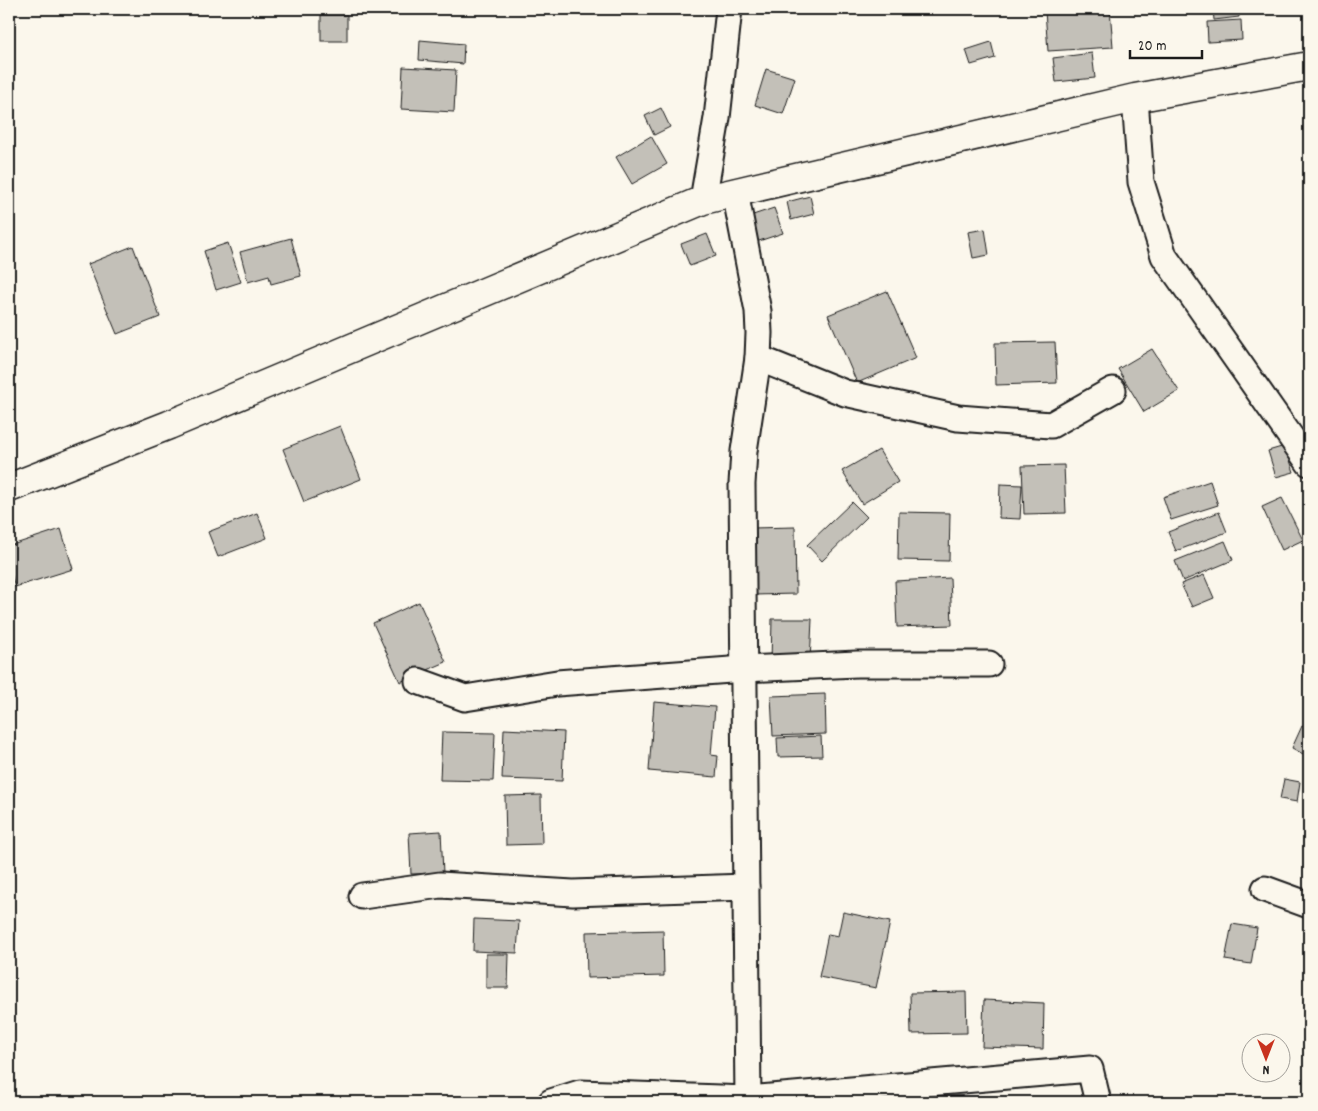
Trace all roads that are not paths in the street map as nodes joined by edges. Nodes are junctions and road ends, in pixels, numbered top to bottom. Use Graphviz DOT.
graph roads {
  1 [pos="730,9"];
  2 [pos="1309,66"];
  3 [pos="1135,98"];
  4 [pos="735,192"];
  5 [pos="703,200"];
  6 [pos="758,358"];
  7 [pos="1113,390"];
  8 [pos="1309,463"];
  9 [pos="9,488"];
  10 [pos="990,664"];
  11 [pos="744,669"];
  12 [pos="418,681"];
  13 [pos="746,887"];
  14 [pos="1265,889"];
  15 [pos="362,896"];
  16 [pos="1309,905"];
  17 [pos="748,1101"];
  18 [pos="551,1102"];
  19 [pos="1098,1102"];
  1 -- 5 [label="street"];
  2 -- 3 [label="street"];
  3 -- 4 [label="street"];
  3 -- 8 [label="street"];
  4 -- 5 [label="street"];
  4 -- 6 [label="street"];
  5 -- 9 [label="street"];
  6 -- 7 [label="street"];
  6 -- 11 [label="street"];
  10 -- 11 [label="street"];
  11 -- 12 [label="street"];
  11 -- 13 [label="street"];
  13 -- 15 [label="street"];
  13 -- 17 [label="street"];
  14 -- 16 [label="street"];
  17 -- 18 [label="street"];
  17 -- 19 [label="street"];
}
